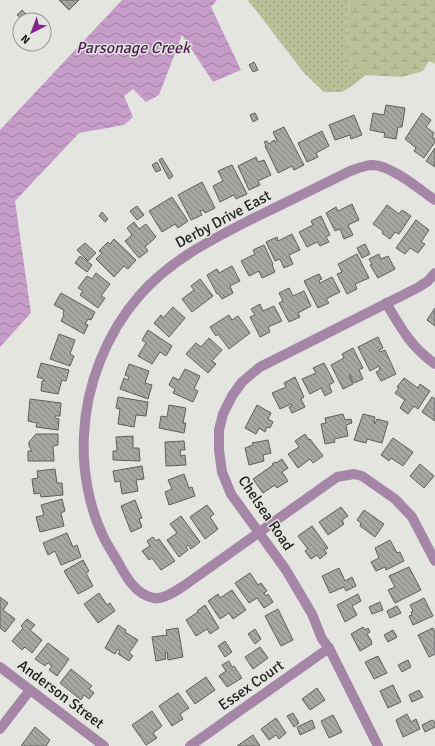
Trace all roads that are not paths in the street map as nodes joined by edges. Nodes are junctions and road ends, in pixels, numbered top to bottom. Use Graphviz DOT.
graph roads {
  1 [pos="435,200"];
  2 [pos="435,273"];
  3 [pos="386,303"];
  4 [pos="435,364"];
  5 [pos="259,533"];
  6 [pos="435,562"];
  7 [pos="329,648"];
  8 [pos="0,667"];
  9 [pos="30,690"];
  10 [pos="0,729"];
  11 [pos="104,746"];
  12 [pos="190,746"];
  13 [pos="378,746"];
  1 -- 5 [label="street, Derby Drive East"];
  2 -- 3 [label="street, Chelsea Road"];
  3 -- 4 [label="street"];
  3 -- 5 [label="street, Chelsea Road"];
  5 -- 6 [label="street"];
  5 -- 7 [label="street, Chelsea Road"];
  7 -- 12 [label="street, Essex Court"];
  7 -- 13 [label="street, Chelsea Road"];
  8 -- 9 [label="street, Anderson Street"];
  9 -- 10 [label="street"];
  9 -- 11 [label="street, Anderson Street"];
}
